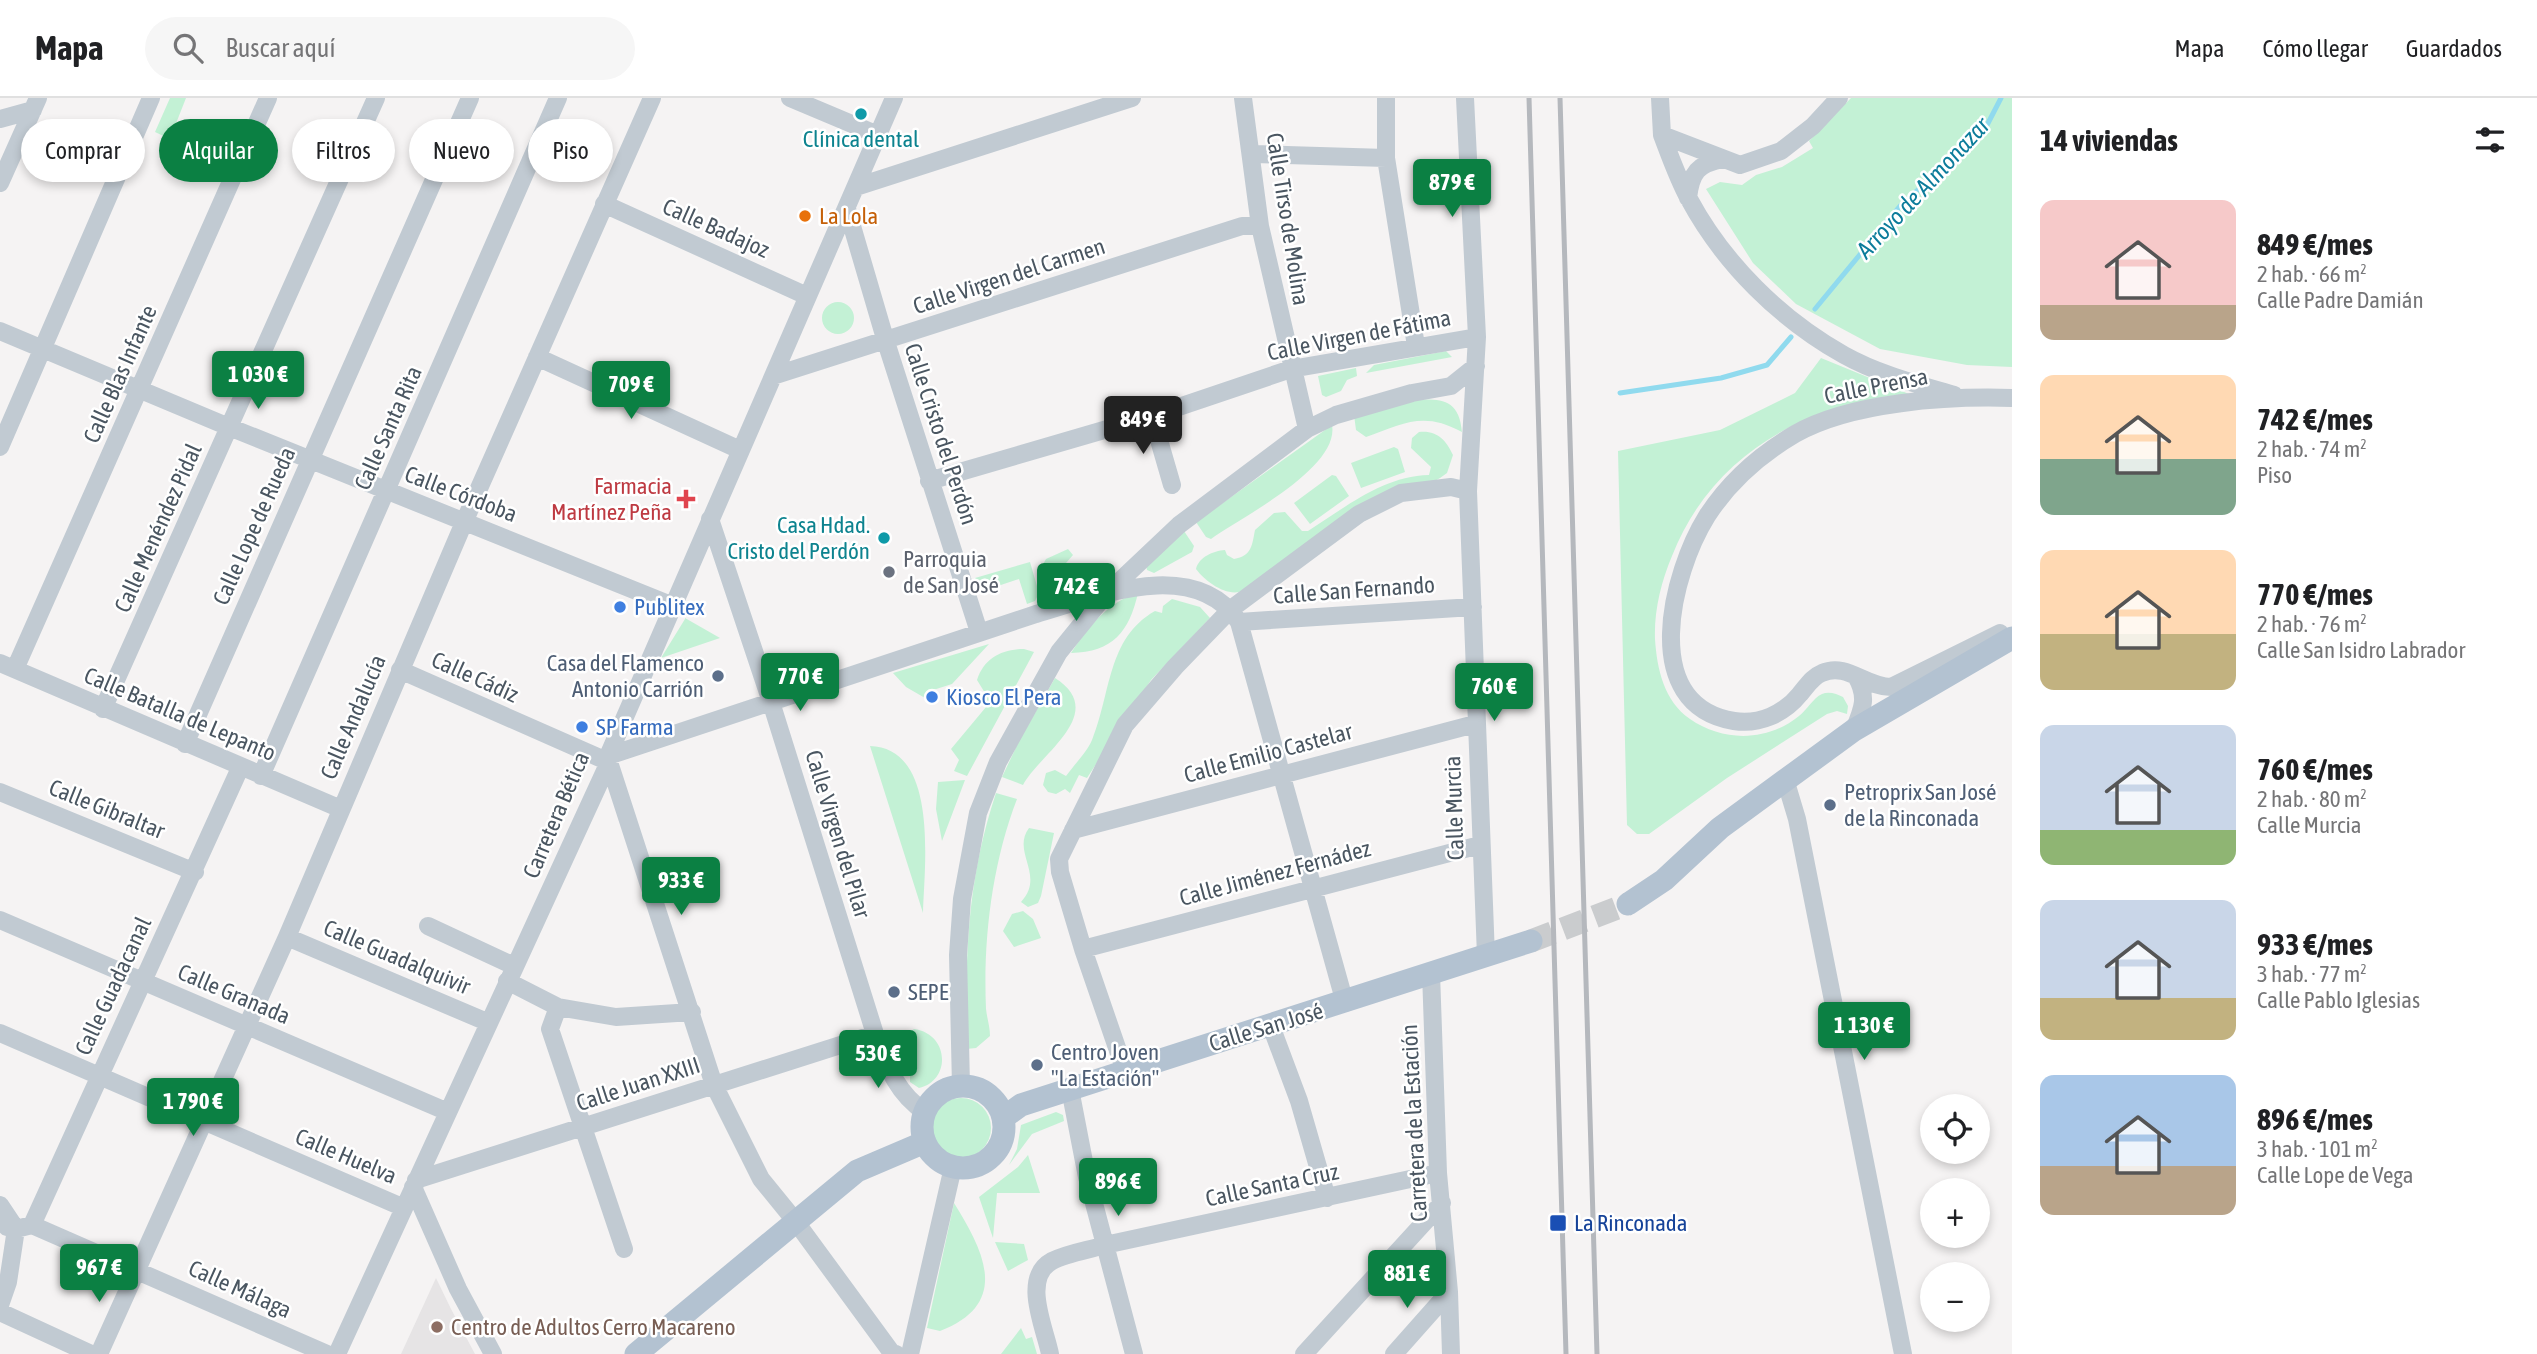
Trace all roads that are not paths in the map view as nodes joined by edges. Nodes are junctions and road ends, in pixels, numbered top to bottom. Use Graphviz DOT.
graph roads {
  1 [pos="151,98"];
  2 [pos="268,98"];
  3 [pos="376,98"];
  4 [pos="470,98"];
  5 [pos="558,98"];
  6 [pos="652,98"];
  7 [pos="790,98"];
  8 [pos="894,98"];
  9 [pos="1132,98"];
  10 [pos="1243,98"];
  11 [pos="1386,98"];
  12 [pos="1465,98"];
  13 [pos="1660,98"];
  14 [pos="1839,98"];
  15 [pos="35,104"];
  16 [pos="0,119"];
  17 [pos="878,135"];
  18 [pos="1662,135"];
  19 [pos="1253,153"];
  20 [pos="1386,158"];
  21 [pos="1723,159"];
  22 [pos="0,183"];
  23 [pos="856,187"];
  24 [pos="1688,198"];
  25 [pos="604,204"];
  26 [pos="847,209"];
  27 [pos="1260,226"];
  28 [pos="829,249"];
  29 [pos="859,253"];
  30 [pos="807,296"];
  31 [pos="0,331"];
  32 [pos="1477,337"];
  33 [pos="886,342"];
  34 [pos="1416,346"];
  35 [pos="43,350"];
  36 [pos="537,357"];
  37 [pos="1476,366"];
  38 [pos="1291,369"];
  39 [pos="773,376"];
  40 [pos="140,390"];
  41 [pos="1433,391"];
  42 [pos="1959,396"];
  43 [pos="2012,398"];
  44 [pos="1473,408"];
  45 [pos="1152,415"];
  46 [pos="229,427"];
  47 [pos="1307,429"];
  48 [pos="0,447"];
  49 [pos="740,450"];
  50 [pos="310,460"];
  51 [pos="929,481"];
  52 [pos="1172,485"];
  53 [pos="1460,489"];
  54 [pos="387,491"];
  55 [pos="709,519"];
  56 [pos="465,520"];
  57 [pos="1134,566"];
  58 [pos="1171,584"];
  59 [pos="1106,594"];
  60 [pos="671,606"];
  61 [pos="1473,607"];
  62 [pos="1052,610"];
  63 [pos="1235,615"];
  64 [pos="2012,631"];
  65 [pos="979,632"];
  66 [pos="1072,637"];
  67 [pos="2012,638"];
  68 [pos="7,666"];
  69 [pos="400,670"];
  70 [pos="1856,676"];
  71 [pos="771,702"];
  72 [pos="103,709"];
  73 [pos="1475,724"];
  74 [pos="1854,730"];
  75 [pos="185,744"];
  76 [pos="608,759"];
  77 [pos="240,768"];
  78 [pos="1284,773"];
  79 [pos="261,776"];
  80 [pos="1785,779"];
  81 [pos="0,792"];
  82 [pos="341,809"];
  83 [pos="1073,830"];
  84 [pos="1480,845"];
  85 [pos="195,872"];
  86 [pos="1311,889"];
  87 [pos="1628,904"];
  88 [pos="0,920"];
  89 [pos="428,926"];
  90 [pos="288,937"];
  91 [pos="1531,941"];
  92 [pos="1083,948"];
  93 [pos="1486,956"];
  94 [pos="1431,973"];
  95 [pos="511,974"];
  96 [pos="141,981"];
  97 [pos="1345,1003"];
  98 [pos="558,1007"];
  99 [pos="692,1013"];
  100 [pos="487,1022"];
  101 [pos="1271,1026"];
  102 [pos="246,1027"];
  103 [pos="0,1033"];
  104 [pos="875,1034"];
  105 [pos="1125,1071"];
  106 [pos="99,1075"];
  107 [pos="714,1085"];
  108 [pos="961,1086"];
  109 [pos="1070,1089"];
  110 [pos="449,1112"];
  111 [pos="925,1112"];
  112 [pos="1003,1118"];
  113 [pos="204,1122"];
  114 [pos="581,1128"];
  115 [pos="925,1142"];
  116 [pos="953,1167"];
  117 [pos="1438,1173"];
  118 [pos="414,1183"];
  119 [pos="1326,1198"];
  120 [pos="1442,1203"];
  121 [pos="0,1205"];
  122 [pos="402,1207"];
  123 [pos="796,1222"];
  124 [pos="16,1227"];
  125 [pos="1105,1245"];
  126 [pos="624,1249"];
  127 [pos="135,1269"];
  128 [pos="1449,1292"];
  129 [pos="0,1305"];
  130 [pos="0,1312"];
  131 [pos="91,1354"];
  132 [pos="99,1354"];
  133 [pos="327,1354"];
  134 [pos="337,1354"];
  135 [pos="492,1354"];
  136 [pos="636,1354"];
  137 [pos="893,1354"];
  138 [pos="910,1354"];
  139 [pos="1050,1354"];
  140 [pos="1134,1354"];
  141 [pos="1304,1354"];
  142 [pos="1394,1354"];
  143 [pos="1451,1354"];
  144 [pos="1903,1354"];
  1 -- 35 [label="street"];
  2 -- 40 [label="street, Calle Blas Infante"];
  3 -- 46 [label="street, Calle Menéndez Pidal"];
  4 -- 50 [label="street, Calle Lope de Rueda"];
  5 -- 54 [label="street, Calle Santa Rita"];
  6 -- 25 [label="street, Calle Andalucía"];
  7 -- 17 [label="street"];
  8 -- 17 [label="street, Carretera Bética"];
  9 -- 23 [label="street"];
  10 -- 19 [label="street, Calle Tirso de Molina"];
  11 -- 20 [label="street"];
  12 -- 32 [label="street, Calle Murcia"];
  13 -- 18 [label="street"];
  14 -- 21 [label="street"];
  15 -- 16 [label="street"];
  15 -- 22 [label="street"];
  17 -- 23 [label="street, Carretera Bética"];
  18 -- 21 [label="street"];
  18 -- 24 [label="street"];
  19 -- 20 [label="street"];
  19 -- 27 [label="street, Calle Tirso de Molina"];
  20 -- 34 [label="street"];
  21 -- 24 [label="street"];
  23 -- 26 [label="street, Carretera Bética"];
  24 -- 42 [label="street"];
  25 -- 30 [label="street, Calle Badajoz"];
  25 -- 36 [label="street, Calle Andalucía"];
  26 -- 28 [label="street, Carretera Bética"];
  26 -- 29 [label="street, Calle Cristo del Perdón"];
  27 -- 33 [label="street, Calle Virgen del Carmen"];
  27 -- 38 [label="street, Calle Tirso de Molina"];
  28 -- 29 [label="street"];
  28 -- 30 [label="street, Carretera Bética"];
  29 -- 33 [label="street, Calle Cristo del Perdón"];
  30 -- 39 [label="street, Carretera Bética"];
  31 -- 35 [label="street, Calle Córdoba"];
  32 -- 34 [label="street, Calle Virgen de Fátima"];
  32 -- 37 [label="street, Calle Murcia"];
  33 -- 39 [label="street, Calle Virgen del Carmen"];
  33 -- 51 [label="street, Calle Cristo del Perdón"];
  34 -- 38 [label="street, Calle Virgen de Fátima"];
  35 -- 40 [label="street, Calle Córdoba"];
  35 -- 48 [label="street"];
  36 -- 49 [label="street"];
  36 -- 56 [label="street, Calle Andalucía"];
  37 -- 41 [label="street"];
  37 -- 44 [label="street, Calle Murcia"];
  38 -- 45 [label="street, Calle Virgen de Fátima"];
  38 -- 47 [label="street, Calle Tirso de Molina"];
  39 -- 49 [label="street, Carretera Bética"];
  40 -- 46 [label="street, Calle Córdoba"];
  40 -- 68 [label="street, Calle Blas Infante"];
  41 -- 44 [label="street"];
  41 -- 47 [label="street"];
  42 -- 43 [label="street, Calle Prensa"];
  42 -- 70 [label="street, Calle Prensa"];
  44 -- 53 [label="street, Calle Murcia"];
  45 -- 51 [label="street, Calle Virgen de Fátima"];
  45 -- 52 [label="street"];
  46 -- 50 [label="street, Calle Córdoba"];
  46 -- 72 [label="street, Calle Menéndez Pidal"];
  47 -- 57 [label="street"];
  49 -- 55 [label="street, Carretera Bética"];
  50 -- 54 [label="street, Calle Córdoba"];
  50 -- 75 [label="street, Calle Lope de Rueda"];
  51 -- 65 [label="street, Calle Cristo del Perdón"];
  53 -- 61 [label="street, Calle Murcia"];
  53 -- 63 [label="street"];
  54 -- 56 [label="street, Calle Córdoba"];
  54 -- 79 [label="street, Calle Santa Rita"];
  55 -- 60 [label="street, Carretera Bética"];
  55 -- 71 [label="street, Calle Virgen del Pilar"];
  56 -- 60 [label="street, Calle Córdoba"];
  56 -- 69 [label="street, Calle Andalucía"];
  57 -- 58 [label="street"];
  57 -- 59 [label="street"];
  58 -- 59 [label="street"];
  58 -- 63 [label="street"];
  59 -- 62 [label="street"];
  59 -- 66 [label="street"];
  60 -- 76 [label="street, Carretera Bética"];
  61 -- 63 [label="street, Calle San Fernando"];
  61 -- 73 [label="street, Calle Murcia"];
  62 -- 65 [label="street"];
  62 -- 66 [label="street"];
  63 -- 78 [label="street"];
  63 -- 83 [label="street"];
  64 -- 70 [label="street, Calle Prensa"];
  65 -- 71 [label="street"];
  66 -- 108 [label="street"];
  67 -- 74 [label="main road"];
  68 -- 72 [label="street, Calle Batalla de Lepanto"];
  69 -- 76 [label="street, Calle Cádiz"];
  69 -- 82 [label="street, Calle Andalucía"];
  70 -- 74 [label="street"];
  71 -- 76 [label="street"];
  71 -- 104 [label="street, Calle Virgen del Pilar"];
  72 -- 75 [label="street, Calle Batalla de Lepanto"];
  73 -- 78 [label="street, Calle Emilio Castelar"];
  73 -- 84 [label="street, Calle Murcia"];
  74 -- 80 [label="main road"];
  75 -- 77 [label="street, Calle Batalla de Lepanto"];
  76 -- 95 [label="street, Carretera Bética"];
  76 -- 99 [label="street"];
  77 -- 79 [label="street, Calle Batalla de Lepanto"];
  77 -- 85 [label="street, Calle Guadacanal"];
  78 -- 83 [label="street, Calle Emilio Castelar"];
  78 -- 86 [label="street"];
  79 -- 82 [label="street, Calle Batalla de Lepanto"];
  80 -- 87 [label="main road"];
  80 -- 144 [label="street"];
  81 -- 85 [label="street, Calle Gibraltar"];
  82 -- 90 [label="street, Calle Andalucía"];
  83 -- 92 [label="street"];
  84 -- 86 [label="street, Calle Jiménez Fernádez"];
  84 -- 93 [label="street, Calle Murcia"];
  85 -- 96 [label="street, Calle Guadacanal"];
  86 -- 92 [label="street, Calle Jiménez Fernádez"];
  86 -- 97 [label="street"];
  88 -- 96 [label="street, Calle Granada"];
  89 -- 95 [label="street"];
  90 -- 100 [label="street, Calle Guadalquivir"];
  90 -- 102 [label="street, Calle Andalucía"];
  91 -- 93 [label="main road, Calle San José"];
  92 -- 105 [label="street"];
  93 -- 94 [label="main road, Calle San José"];
  94 -- 97 [label="main road, Calle San José"];
  94 -- 117 [label="street, Carretera de la Estación"];
  95 -- 98 [label="street"];
  95 -- 100 [label="street, Carretera Bética"];
  96 -- 102 [label="street, Calle Granada"];
  96 -- 106 [label="street, Calle Guadacanal"];
  97 -- 101 [label="main road, Calle San José"];
  98 -- 99 [label="street"];
  98 -- 114 [label="street"];
  99 -- 107 [label="street"];
  100 -- 110 [label="street, Carretera Bética"];
  101 -- 105 [label="main road, Calle San José"];
  101 -- 119 [label="street"];
  102 -- 110 [label="street, Calle Granada"];
  102 -- 113 [label="street, Calle Andalucía"];
  103 -- 106 [label="street, Calle Huelva"];
  104 -- 107 [label="street, Calle Juan XXIII"];
  104 -- 111 [label="street, Calle Virgen del Pilar"];
  105 -- 109 [label="main road, Calle San José"];
  106 -- 113 [label="street, Calle Huelva"];
  106 -- 124 [label="street, Calle Guadacanal"];
  107 -- 114 [label="street, Calle Juan XXIII"];
  107 -- 123 [label="street"];
  108 -- 111 [label="main road"];
  108 -- 112 [label="main road"];
  109 -- 112 [label="main road, Calle San José"];
  109 -- 125 [label="street"];
  110 -- 118 [label="street, Carretera Bética"];
  111 -- 115 [label="main road"];
  112 -- 116 [label="main road"];
  113 -- 122 [label="street, Calle Huelva"];
  113 -- 127 [label="street, Calle Andalucía"];
  114 -- 118 [label="street, Calle Juan XXIII"];
  114 -- 126 [label="street"];
  115 -- 116 [label="main road"];
  115 -- 123 [label="main road"];
  116 -- 138 [label="street"];
  117 -- 119 [label="street, Calle Santa Cruz"];
  117 -- 120 [label="street, Carretera de la Estación"];
  118 -- 122 [label="street, Carretera Bética"];
  118 -- 135 [label="street"];
  119 -- 125 [label="street, Calle Santa Cruz"];
  120 -- 128 [label="street, Carretera de la Estación"];
  120 -- 141 [label="street"];
  121 -- 124 [label="street"];
  122 -- 134 [label="street, Carretera Bética"];
  123 -- 136 [label="main road"];
  123 -- 137 [label="street"];
  124 -- 127 [label="street, Calle Málaga"];
  124 -- 129 [label="street, Calle Guadacanal"];
  125 -- 139 [label="street, Calle Santa Cruz"];
  125 -- 140 [label="street"];
  127 -- 132 [label="street, Calle Andalucía"];
  127 -- 133 [label="street, Calle Málaga"];
  128 -- 142 [label="street"];
  128 -- 143 [label="street, Carretera de la Estación"];
  130 -- 131 [label="street"];
}
